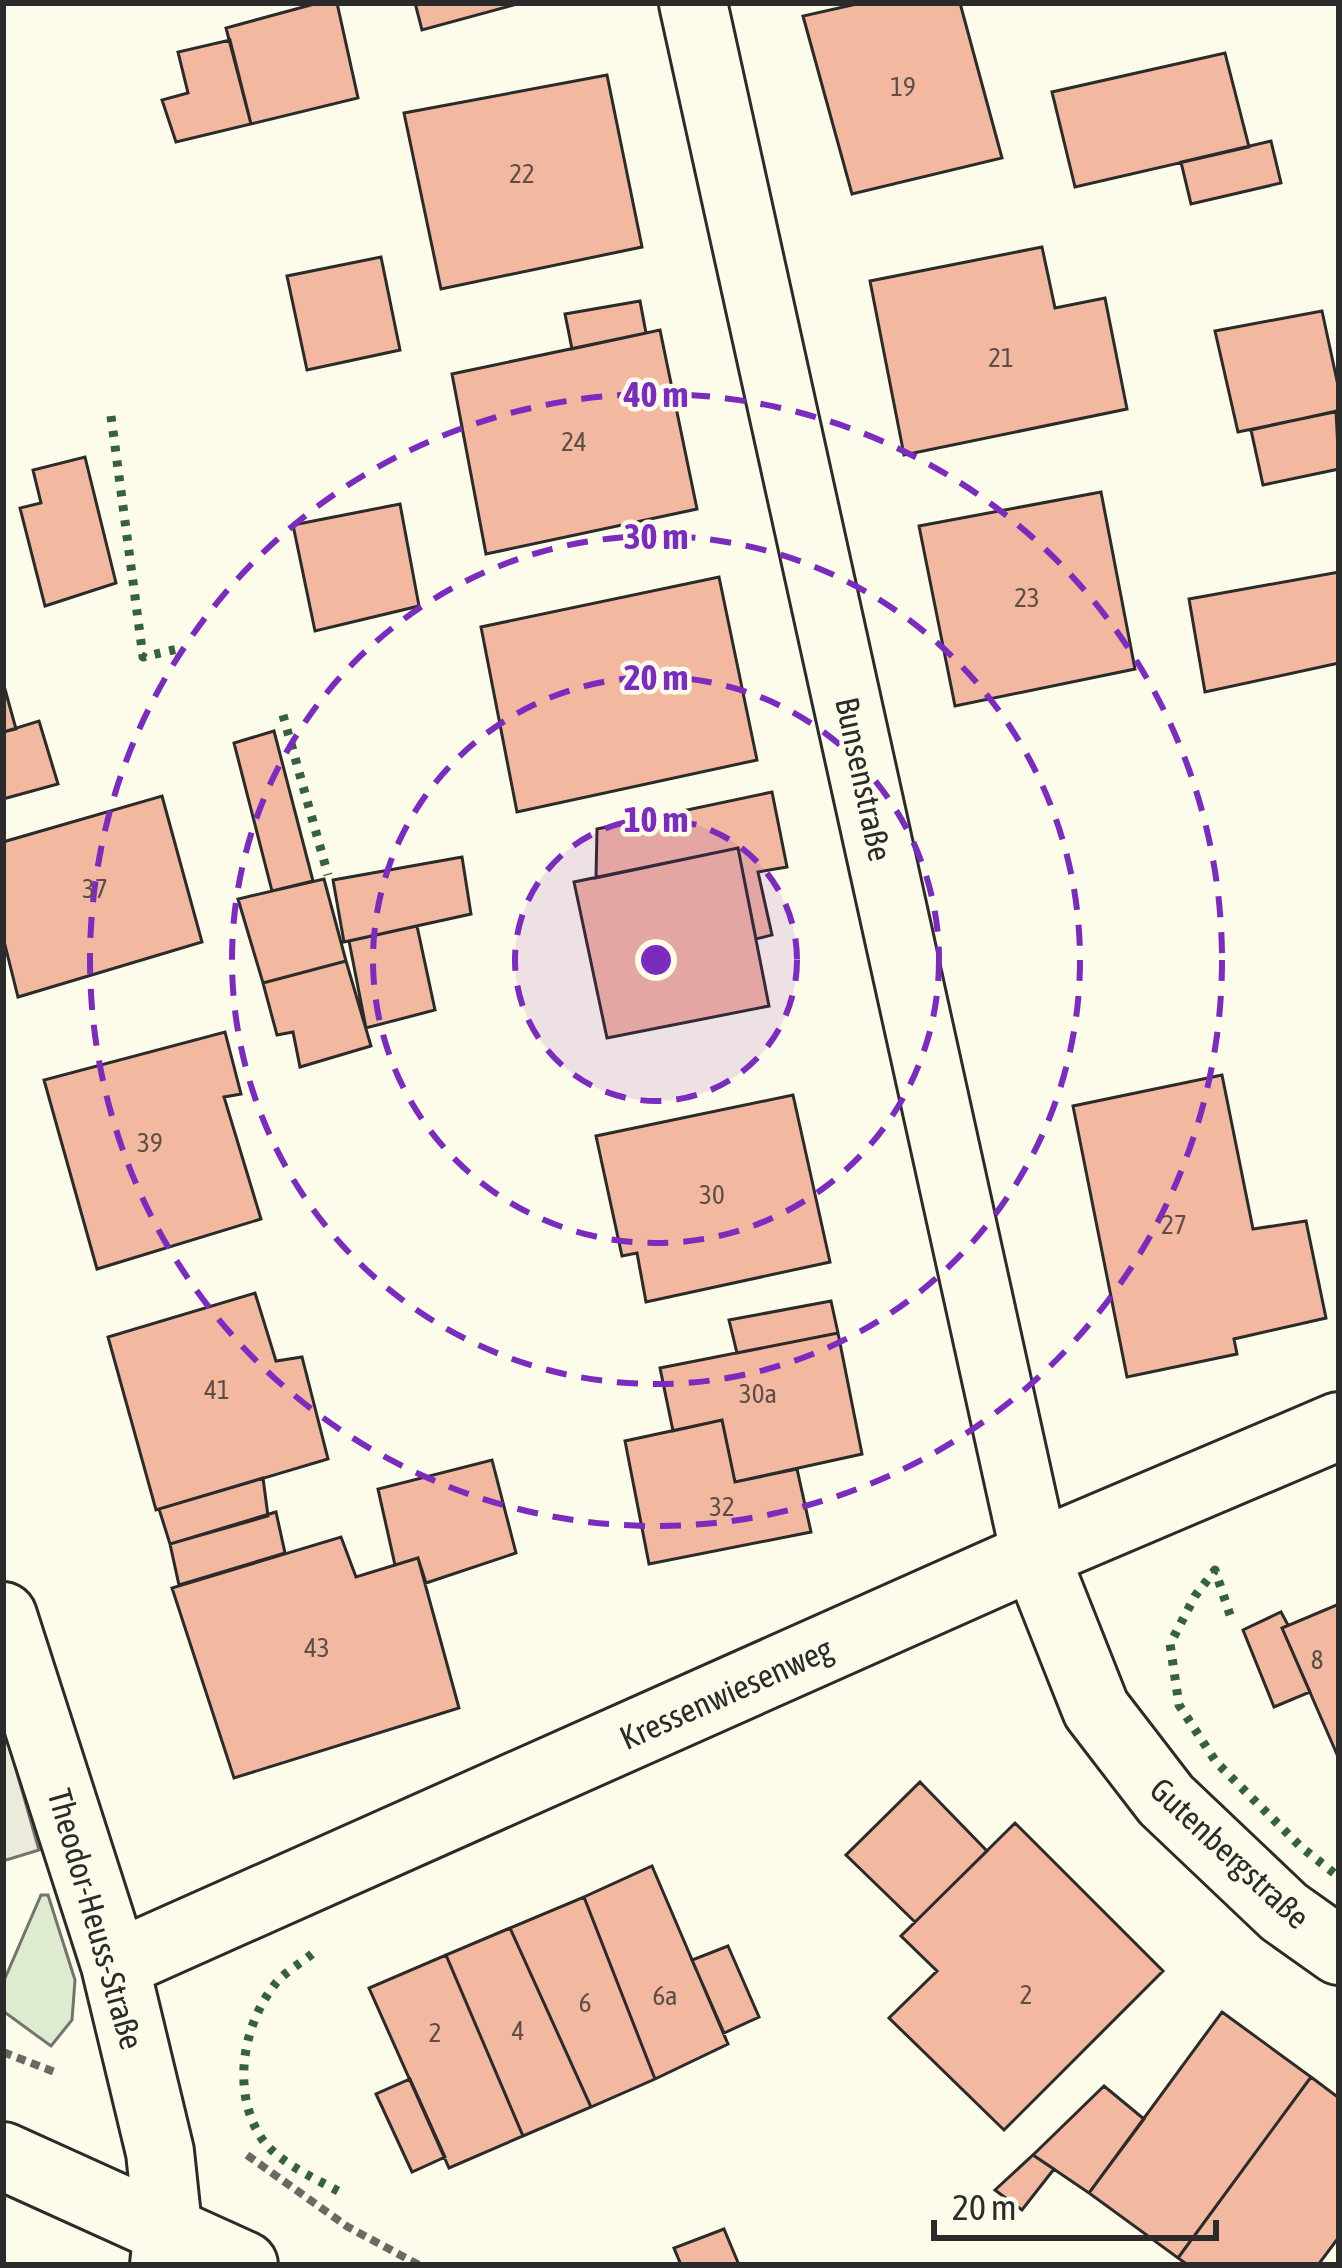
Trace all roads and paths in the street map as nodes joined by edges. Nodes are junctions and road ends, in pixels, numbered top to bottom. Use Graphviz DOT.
graph roads {
  1 [pos="693,3"];
  2 [pos="1339,1426"];
  3 [pos="1035,1555"];
  4 [pos="3,1616"];
  5 [pos="1339,1951"];
  6 [pos="115,1965"];
  7 [pos="242,2151"];
  8 [pos="3,2156"];
  9 [pos="166,2246"];
  10 [pos="244,2265"];
  11 [pos="419,2265"];
  1 -- 3 [label="street, Bunsenstraße"];
  2 -- 3 [label="street, Kressenwiesenweg"];
  3 -- 5 [label="street, Gutenbergstraße"];
  3 -- 6 [label="street, Kressenwiesenweg"];
  4 -- 6 [label="street, Theodor-Heuss-Straße"];
  6 -- 9 [label="street, Theodor-Heuss-Straße"];
  7 -- 11 [label="path"];
  8 -- 9 [label="street"];
  9 -- 10 [label="street"];
}
